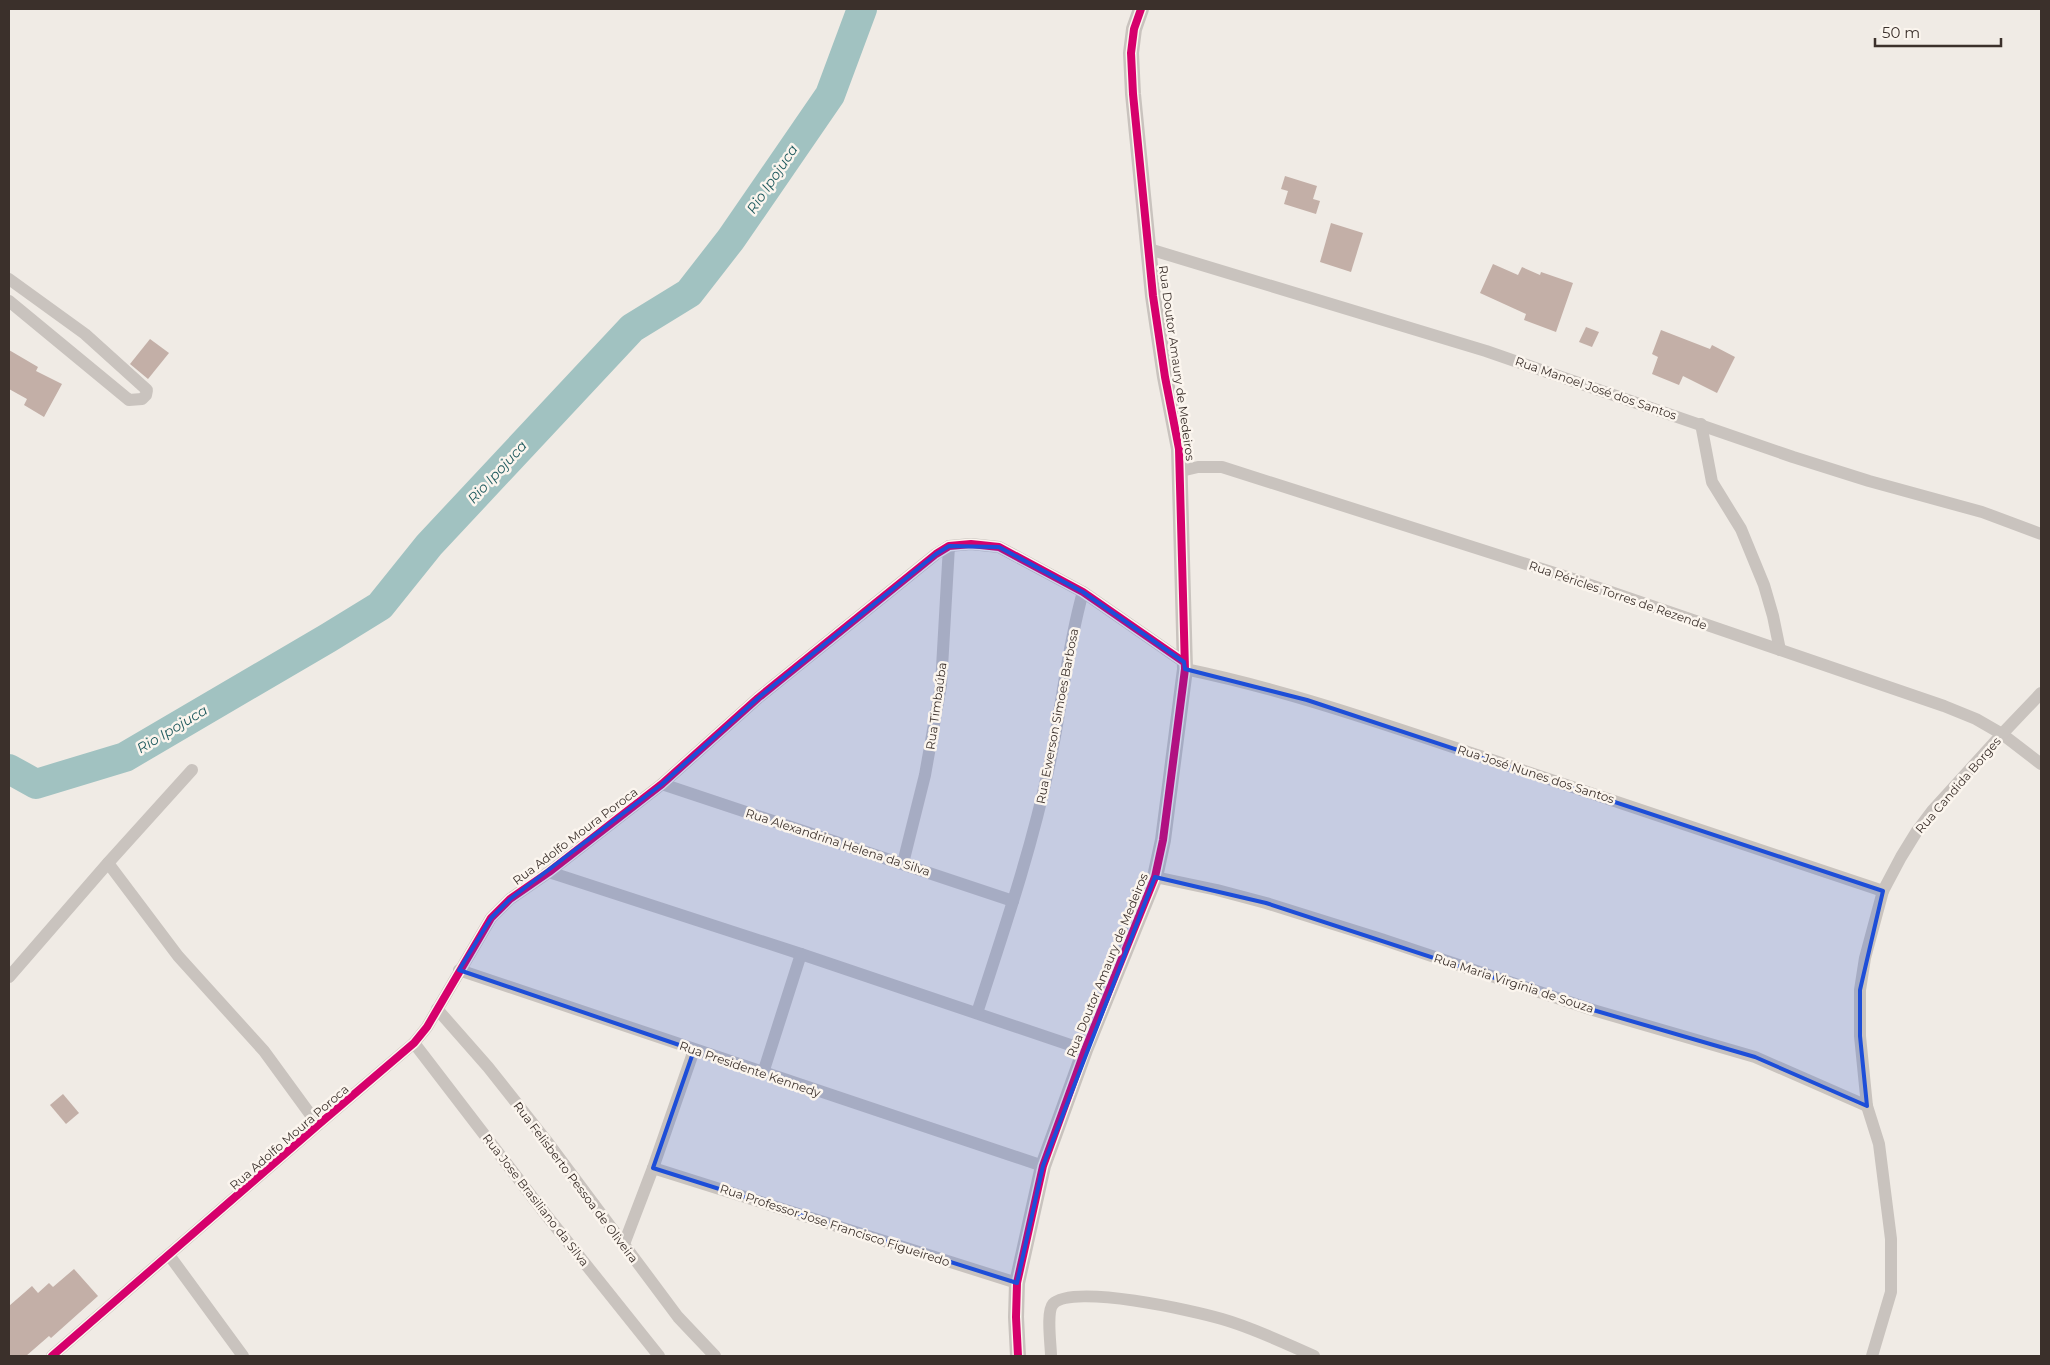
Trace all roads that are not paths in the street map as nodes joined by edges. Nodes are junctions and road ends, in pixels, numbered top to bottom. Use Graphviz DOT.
graph roads {
  1 [pos="1141,9"];
  2 [pos="1149,249"];
  3 [pos="9,279"];
  4 [pos="9,301"];
  5 [pos="1701,424"];
  6 [pos="1181,471"];
  7 [pos="2041,534"];
  8 [pos="949,546"];
  9 [pos="1083,592"];
  10 [pos="1780,650"];
  11 [pos="1184,665"];
  12 [pos="2041,693"];
  13 [pos="2002,734"];
  14 [pos="2041,764"];
  15 [pos="192,770"];
  16 [pos="662,784"];
  17 [pos="108,863"];
  18 [pos="903,863"];
  19 [pos="549,872"];
  20 [pos="1155,877"];
  21 [pos="1883,891"];
  22 [pos="1013,901"];
  23 [pos="801,954"];
  24 [pos="459,970"];
  25 [pos="9,977"];
  26 [pos="437,1009"];
  27 [pos="977,1013"];
  28 [pos="414,1043"];
  29 [pos="694,1050"];
  30 [pos="1085,1050"];
  31 [pos="763,1073"];
  32 [pos="1867,1106"];
  33 [pos="318,1125"];
  34 [pos="1043,1166"];
  35 [pos="654,1168"];
  36 [pos="624,1244"];
  37 [pos="169,1255"];
  38 [pos="1017,1283"];
  39 [pos="52,1356"];
  40 [pos="243,1356"];
  41 [pos="659,1356"];
  42 [pos="715,1356"];
  43 [pos="1018,1356"];
  44 [pos="1051,1356"];
  45 [pos="1314,1356"];
  46 [pos="1872,1356"];
  1 -- 2 [label="street, Rua Doutor Amaury de Medeiros"];
  2 -- 5 [label="street, Rua Manoel José dos Santos"];
  2 -- 6 [label="street, Rua Doutor Amaury de Medeiros"];
  3 -- 4 [label="street"];
  5 -- 7 [label="street, Rua Manoel José dos Santos"];
  5 -- 10 [label="street"];
  6 -- 10 [label="street, Rua Péricles Torres de Rezende"];
  6 -- 11 [label="street, Rua Doutor Amaury de Medeiros"];
  8 -- 9 [label="street"];
  8 -- 16 [label="street, Rua Adolfo Moura Poroca"];
  8 -- 18 [label="street, Rua Timbaúba"];
  9 -- 11 [label="street"];
  9 -- 22 [label="street, Rua Ewerson Simoes Barbosa"];
  10 -- 13 [label="street, Rua Péricles Torres de Rezende"];
  11 -- 20 [label="street, Rua Doutor Amaury de Medeiros"];
  11 -- 21 [label="street, Rua José Nunes dos Santos"];
  12 -- 13 [label="street, Rua Candida Borges"];
  13 -- 14 [label="street, Rua Péricles Torres de Rezende"];
  13 -- 21 [label="street, Rua Candida Borges"];
  15 -- 17 [label="street"];
  16 -- 18 [label="street, Rua Alexandrina Helena da Silva"];
  16 -- 19 [label="street, Rua Adolfo Moura Poroca"];
  17 -- 25 [label="street"];
  17 -- 33 [label="street"];
  18 -- 22 [label="street, Rua Alexandrina Helena da Silva"];
  19 -- 23 [label="street"];
  19 -- 24 [label="street, Rua Adolfo Moura Poroca"];
  20 -- 30 [label="street, Rua Doutor Amaury de Medeiros"];
  20 -- 32 [label="street, Rua Maria Virgínia de Souza"];
  21 -- 32 [label="street, Rua Candida Borges"];
  22 -- 27 [label="street, Rua Ewerson Simoes Barbosa"];
  23 -- 27 [label="street"];
  23 -- 31 [label="street"];
  24 -- 26 [label="street, Rua Adolfo Moura Poroca"];
  24 -- 29 [label="street, Rua Presidente Kennedy"];
  26 -- 28 [label="street, Rua Adolfo Moura Poroca"];
  26 -- 36 [label="street, Rua Felisberto Pessoa de Oliveira"];
  27 -- 30 [label="street"];
  28 -- 33 [label="street, Rua Adolfo Moura Poroca"];
  28 -- 41 [label="street, Rua Jose Brasiliano da Silva"];
  29 -- 31 [label="street, Rua Presidente Kennedy"];
  29 -- 35 [label="street"];
  30 -- 34 [label="street, Rua Doutor Amaury de Medeiros"];
  31 -- 34 [label="street, Rua Presidente Kennedy"];
  32 -- 46 [label="street, Rua Candida Borges"];
  33 -- 37 [label="street, Rua Adolfo Moura Poroca"];
  34 -- 38 [label="street, Rua Doutor Amaury de Medeiros"];
  35 -- 36 [label="street"];
  35 -- 38 [label="street, Rua Professor Jose Francisco Figueiredo"];
  36 -- 42 [label="street, Rua Felisberto Pessoa de Oliveira"];
  37 -- 39 [label="street, Rua Adolfo Moura Poroca"];
  37 -- 40 [label="street"];
  38 -- 43 [label="street, Rua Doutor Amaury de Medeiros"];
  44 -- 45 [label="street"];
}
